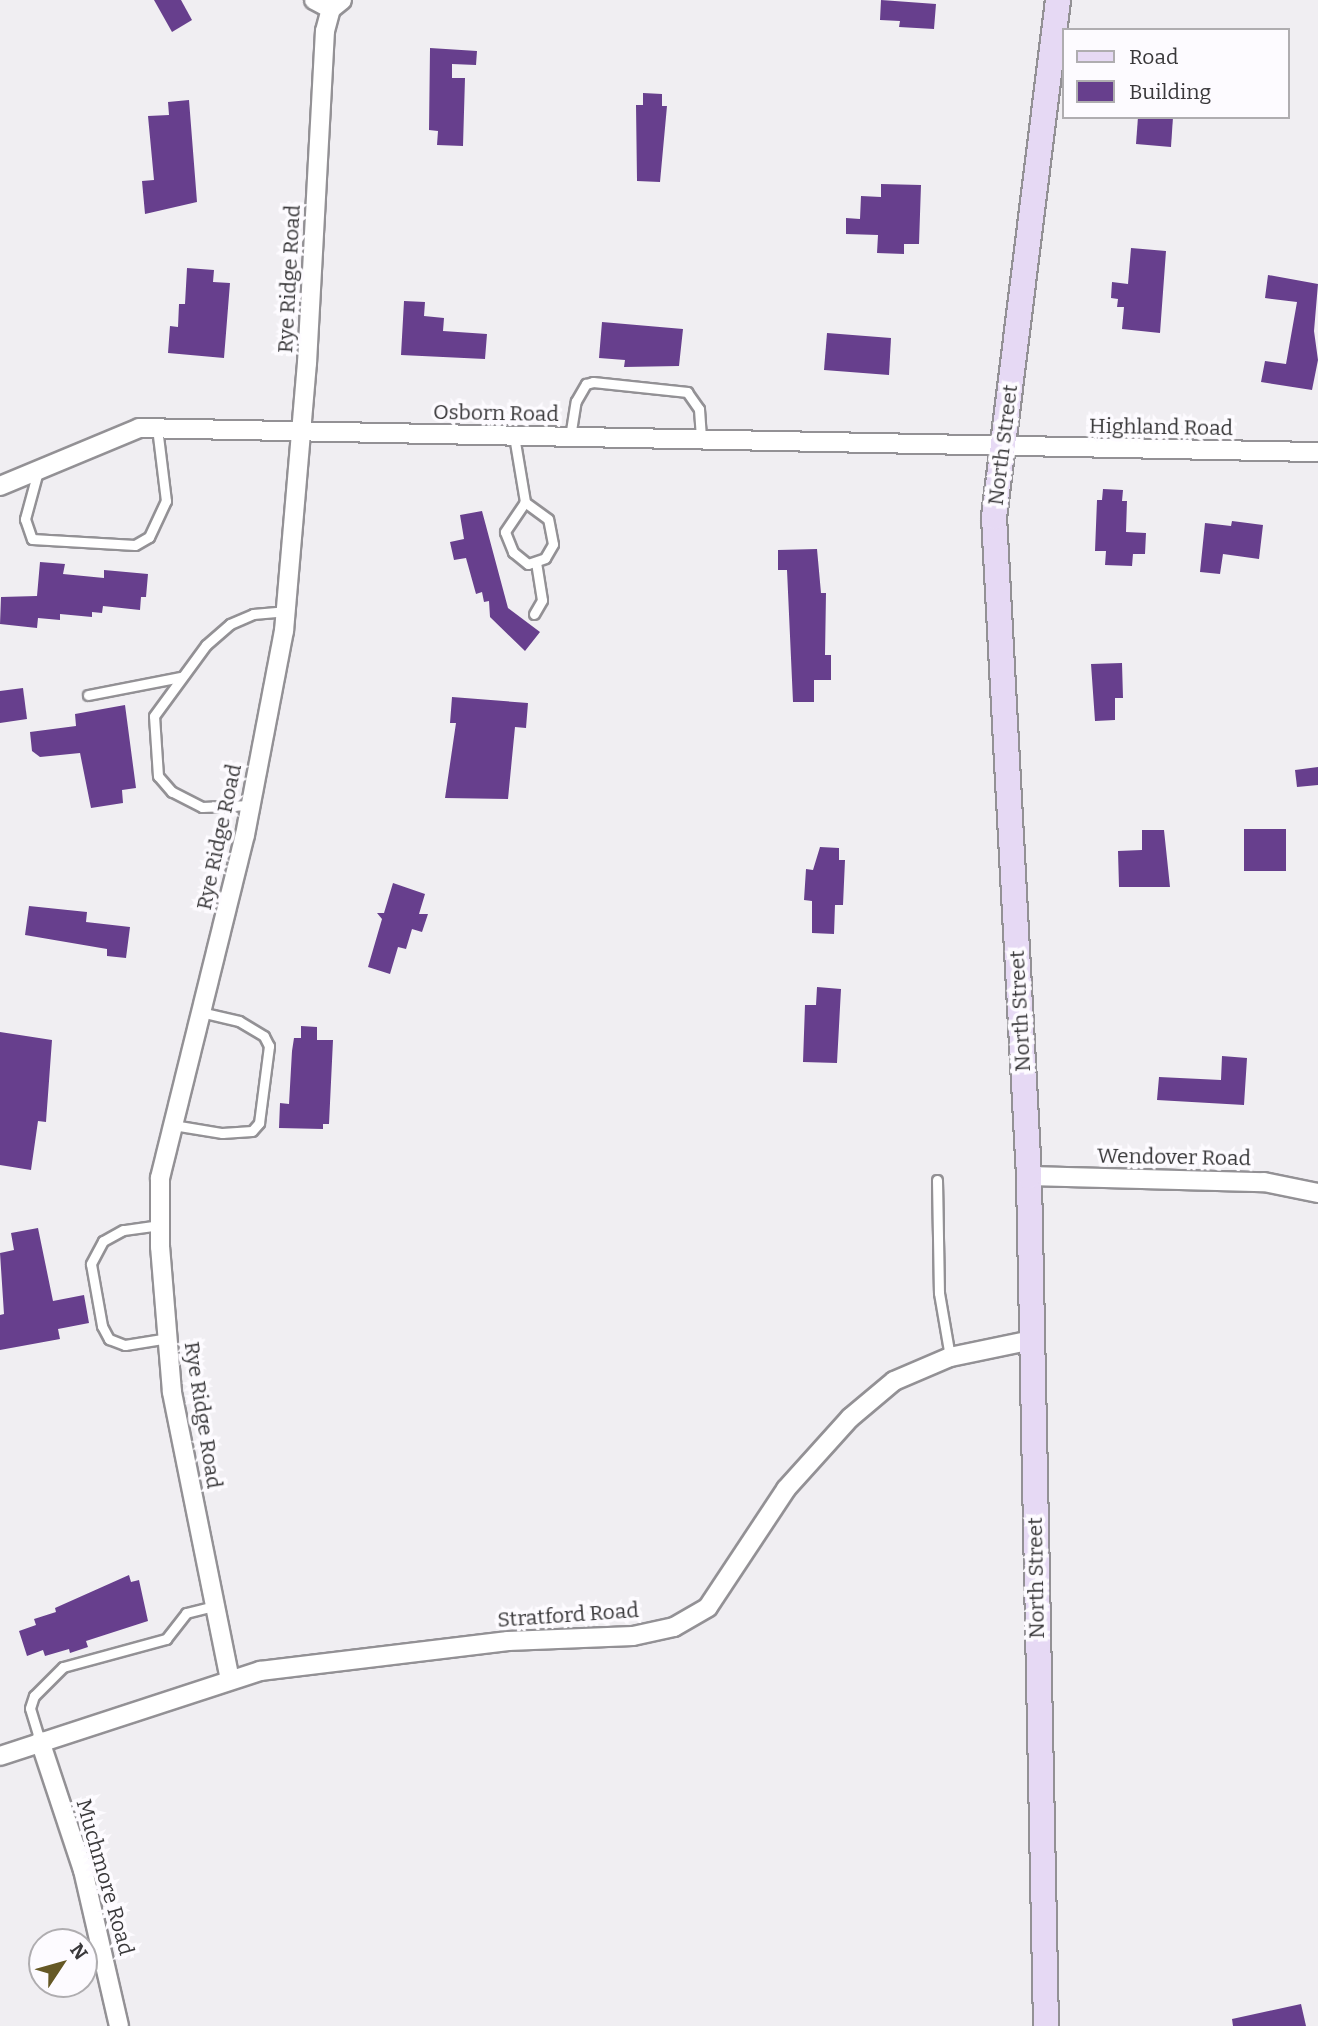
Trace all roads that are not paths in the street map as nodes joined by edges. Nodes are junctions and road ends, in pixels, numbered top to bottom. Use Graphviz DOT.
graph roads {
  1 [pos="314,0"];
  2 [pos="1058,0"];
  3 [pos="337,4"];
  4 [pos="157,428"];
  5 [pos="302,431"];
  6 [pos="514,436"];
  7 [pos="570,437"];
  8 [pos="701,440"];
  9 [pos="1003,447"];
  10 [pos="1318,452"];
  11 [pos="38,471"];
  12 [pos="0,486"];
  13 [pos="525,502"];
  14 [pos="536,562"];
  15 [pos="285,611"];
  16 [pos="534,614"];
  17 [pos="181,677"];
  18 [pos="88,695"];
  19 [pos="251,805"];
  20 [pos="201,1012"];
  21 [pos="173,1125"];
  22 [pos="1028,1176"];
  23 [pos="937,1180"];
  24 [pos="1318,1192"];
  25 [pos="160,1225"];
  26 [pos="168,1338"];
  27 [pos="1032,1340"];
  28 [pos="950,1357"];
  29 [pos="215,1606"];
  30 [pos="230,1680"];
  31 [pos="40,1741"];
  32 [pos="0,1756"];
  33 [pos="119,2026"];
  34 [pos="1046,2026"];
  1 -- 3 [label="street"];
  2 -- 9 [label="main road, North Street"];
  3 -- 5 [label="street, Rye Ridge Road"];
  4 -- 5 [label="street, Osborn Road"];
  4 -- 11 [label="street, Osborn Road"];
  4 -- 11 [label="lane"];
  5 -- 6 [label="street, Osborn Road"];
  5 -- 15 [label="street, Rye Ridge Road"];
  6 -- 7 [label="street, Osborn Road"];
  6 -- 13 [label="lane"];
  7 -- 8 [label="street, Osborn Road"];
  7 -- 8 [label="lane"];
  8 -- 9 [label="street, Osborn Road"];
  9 -- 10 [label="street, Highland Road"];
  9 -- 22 [label="main road, North Street"];
  11 -- 12 [label="street, Osborn Road"];
  13 -- 14 [label="lane"];
  13 -- 14 [label="lane"];
  14 -- 16 [label="lane"];
  15 -- 17 [label="lane"];
  15 -- 19 [label="street, Rye Ridge Road"];
  17 -- 18 [label="lane"];
  17 -- 19 [label="lane"];
  19 -- 20 [label="street, Rye Ridge Road"];
  20 -- 21 [label="street, Rye Ridge Road"];
  20 -- 21 [label="lane"];
  21 -- 25 [label="street, Rye Ridge Road"];
  22 -- 24 [label="street, Wendover Road"];
  22 -- 27 [label="main road, North Street"];
  23 -- 28 [label="lane"];
  25 -- 26 [label="street, Rye Ridge Road"];
  25 -- 26 [label="lane"];
  26 -- 29 [label="street, Rye Ridge Road"];
  27 -- 28 [label="street, Stratford Road"];
  27 -- 34 [label="main road, North Street"];
  28 -- 30 [label="street, Stratford Road"];
  29 -- 30 [label="street, Rye Ridge Road"];
  29 -- 31 [label="lane"];
  30 -- 31 [label="street, Stratford Road"];
  31 -- 32 [label="street, Stratford Road"];
  31 -- 33 [label="street, Muchmore Road"];
}
